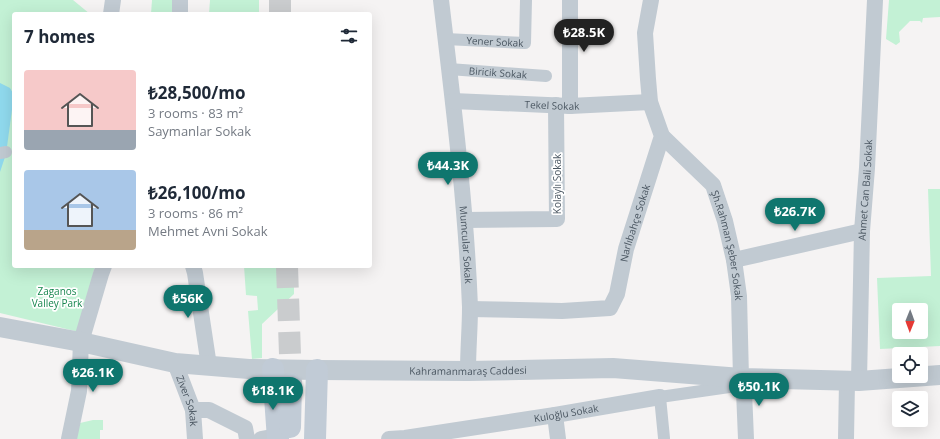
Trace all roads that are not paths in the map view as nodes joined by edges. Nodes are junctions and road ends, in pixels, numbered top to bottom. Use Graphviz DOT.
graph roads {
  1 [pos="113,0"];
  2 [pos="180,0"];
  3 [pos="441,0"];
  4 [pos="526,0"];
  5 [pos="570,0"];
  6 [pos="651,0"];
  7 [pos="875,0"];
  8 [pos="111,12"];
  9 [pos="180,12"];
  10 [pos="446,39"];
  11 [pos="449,69"];
  12 [pos="546,76"];
  13 [pos="453,101"];
  14 [pos="650,102"];
  15 [pos="563,105"];
  16 [pos="662,136"];
  17 [pos="465,220"];
  18 [pos="862,231"];
  19 [pos="734,260"];
  20 [pos="103,268"];
  21 [pos="194,268"];
  22 [pos="470,309"];
  23 [pos="0,327"];
  24 [pos="81,342"];
  25 [pos="175,363"];
  26 [pos="209,366"];
  27 [pos="274,369"];
  28 [pos="468,371"];
  29 [pos="940,375"];
  30 [pos="303,379"];
  31 [pos="742,381"];
  32 [pos="853,381"];
  33 [pos="660,397"];
  34 [pos="193,410"];
  35 [pos="555,415"];
  36 [pos="276,438"];
  37 [pos="664,438"];
  38 [pos="69,439"];
  39 [pos="195,439"];
  40 [pos="247,439"];
  41 [pos="301,439"];
  42 [pos="315,439"];
  43 [pos="389,439"];
  44 [pos="558,439"];
  45 [pos="746,439"];
  46 [pos="846,439"];
  1 -- 8 [label="street"];
  2 -- 9 [label="street"];
  3 -- 10 [label="street, Mumcular Sokak"];
  4 -- 10 [label="street, Yener Sokak"];
  5 -- 15 [label="street"];
  6 -- 14 [label="street"];
  7 -- 18 [label="street, Ahmet Can Bali Sokak"];
  10 -- 11 [label="street, Mumcular Sokak"];
  11 -- 12 [label="street, Biricik Sokak"];
  11 -- 13 [label="street, Mumcular Sokak"];
  13 -- 15 [label="street, Tekel Sokak"];
  13 -- 17 [label="street, Mumcular Sokak"];
  14 -- 15 [label="street, Tekel Sokak"];
  14 -- 16 [label="street"];
  15 -- 17 [label="street, Kolaylı Sokak"];
  16 -- 19 [label="street, Şh.Rahman Şeber Sokak"];
  16 -- 22 [label="street, Narlıbahçe Sokak"];
  17 -- 22 [label="street, Mumcular Sokak"];
  18 -- 19 [label="street"];
  18 -- 32 [label="street, Ahmet Can Bali Sokak"];
  19 -- 31 [label="street, Şh.Rahman Şeber Sokak"];
  20 -- 24 [label="street"];
  21 -- 26 [label="street"];
  22 -- 28 [label="street, Mumcular Sokak"];
  23 -- 24 [label="street, Kahramanmaraş Caddesi"];
  24 -- 25 [label="street, Kahramanmaraş Caddesi"];
  24 -- 38 [label="street"];
  25 -- 26 [label="street, Kahramanmaraş Caddesi"];
  25 -- 34 [label="street, Ziver Sokak"];
  26 -- 27 [label="street, Kahramanmaraş Caddesi"];
  27 -- 30 [label="street, Kahramanmaraş Caddesi"];
  27 -- 36 [label="main road"];
  28 -- 30 [label="street, Kahramanmaraş Caddesi"];
  28 -- 31 [label="street, Kahramanmaraş Caddesi"];
  29 -- 32 [label="street, Kahramanmaraş Caddesi"];
  30 -- 36 [label="main road"];
  30 -- 41 [label="main road"];
  30 -- 42 [label="main road"];
  31 -- 32 [label="street, Kahramanmaraş Caddesi"];
  31 -- 33 [label="street, Kuloğlu Sokak"];
  31 -- 45 [label="street, Şh.Rahman Şeber Sokak"];
  32 -- 46 [label="street, Ahmet Can Bali Sokak"];
  33 -- 35 [label="street, Kuloğlu Sokak"];
  33 -- 37 [label="street"];
  34 -- 39 [label="street, Ziver Sokak"];
  34 -- 40 [label="street"];
  35 -- 43 [label="street, Kuloğlu Sokak"];
  35 -- 44 [label="street"];
}
